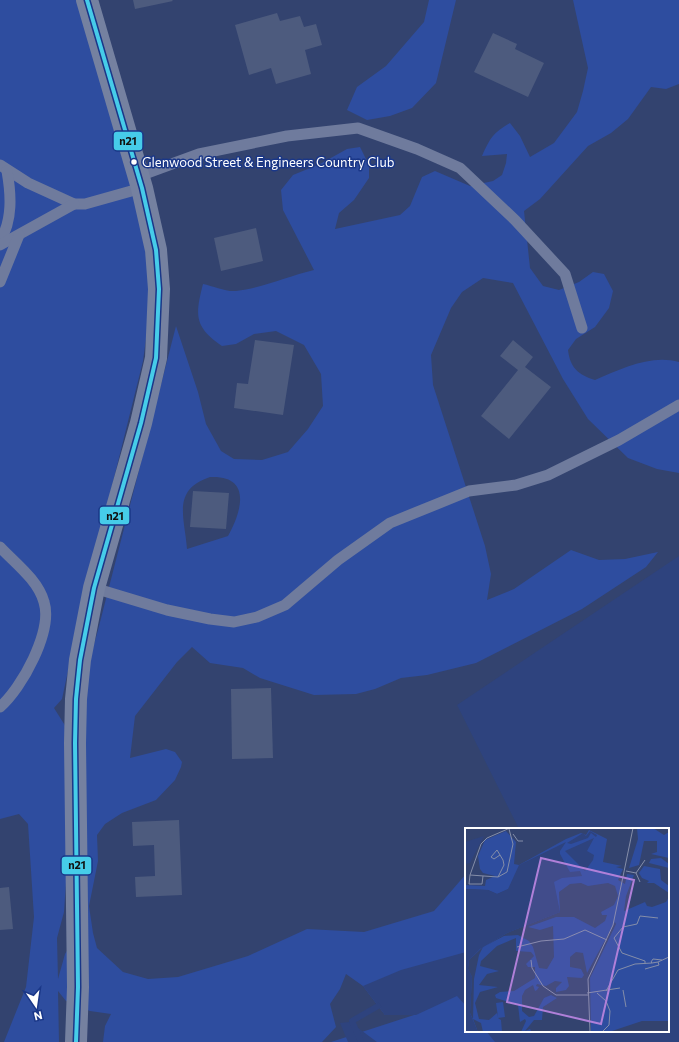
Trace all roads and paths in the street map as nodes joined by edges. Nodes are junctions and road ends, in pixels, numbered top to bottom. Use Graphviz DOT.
graph roads {
  1 [pos="87,0"];
  2 [pos="4,168"];
  3 [pos="140,182"];
  4 [pos="74,204"];
  5 [pos="19,235"];
  6 [pos="0,241"];
  7 [pos="0,245"];
  8 [pos="0,282"];
  9 [pos="582,328"];
  10 [pos="679,405"];
  11 [pos="0,547"];
  12 [pos="94,588"];
  13 [pos="0,707"];
  14 [pos="76,1042"];
  1 -- 3 [label="main road"];
  2 -- 4 [label="lane"];
  2 -- 6 [label="lane"];
  3 -- 4 [label="lane"];
  3 -- 9 [label="lane"];
  3 -- 12 [label="main road"];
  4 -- 5 [label="lane"];
  5 -- 7 [label="lane"];
  5 -- 8 [label="lane"];
  10 -- 12 [label="lane"];
  11 -- 13 [label="lane"];
  12 -- 14 [label="main road"];
}
